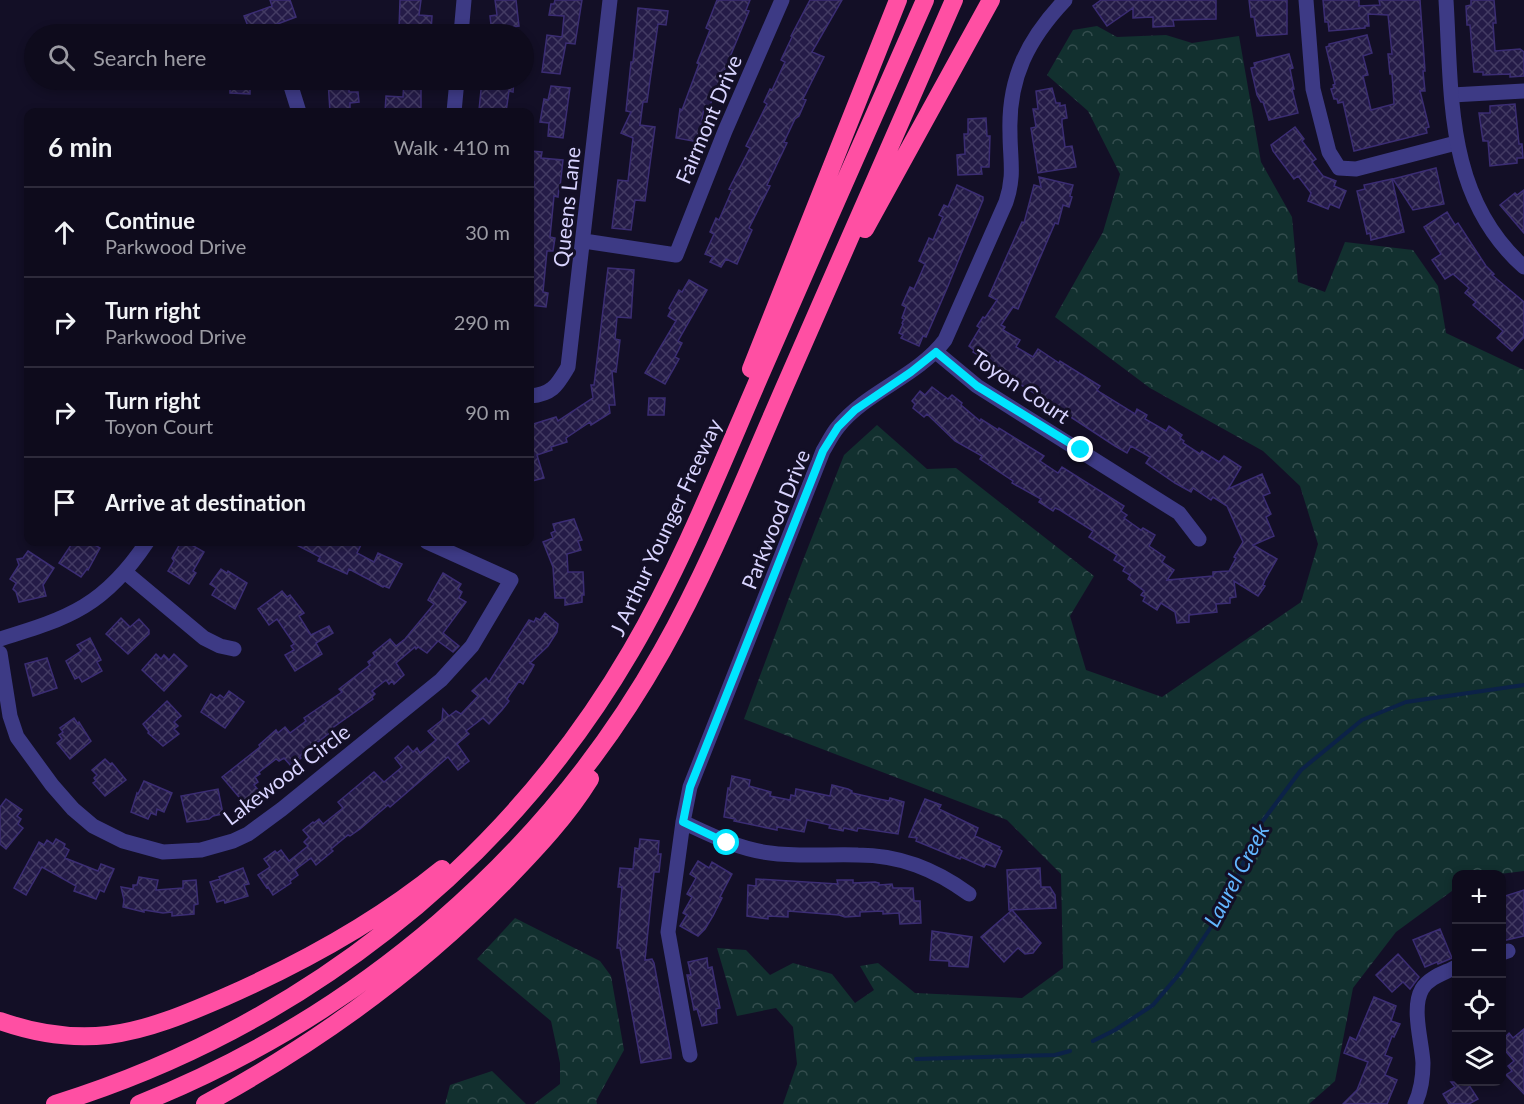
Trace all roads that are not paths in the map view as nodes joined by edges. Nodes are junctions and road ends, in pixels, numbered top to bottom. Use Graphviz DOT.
graph roads {
  1 [pos="464,0"];
  2 [pos="610,0"];
  3 [pos="782,0"];
  4 [pos="898,0"];
  5 [pos="925,0"];
  6 [pos="954,0"];
  7 [pos="991,0"];
  8 [pos="1065,0"];
  9 [pos="1306,0"];
  10 [pos="1446,0"];
  11 [pos="462,24"];
  12 [pos="292,90"];
  13 [pos="456,90"];
  14 [pos="1524,91"];
  15 [pos="1452,95"];
  16 [pos="298,108"];
  17 [pos="454,108"];
  18 [pos="1456,143"];
  19 [pos="584,241"];
  20 [pos="1524,267"];
  21 [pos="813,322"];
  22 [pos="936,352"];
  23 [pos="534,396"];
  24 [pos="693,528"];
  25 [pos="1199,539"];
  26 [pos="144,546"];
  27 [pos="436,546"];
  28 [pos="125,572"];
  29 [pos="0,639"];
  30 [pos="234,649"];
  31 [pos="0,653"];
  32 [pos="632,701"];
  33 [pos="569,744"];
  34 [pos="683,822"];
  35 [pos="969,894"];
  36 [pos="1452,969"];
  37 [pos="0,1021"];
  38 [pos="690,1055"];
  39 [pos="55,1104"];
  40 [pos="139,1104"];
  41 [pos="205,1104"];
  42 [pos="1416,1104"];
  1 -- 11 [label="street"];
  2 -- 19 [label="street, Queens Lane"];
  3 -- 19 [label="street, Fairmont Drive"];
  4 -- 24 [label="highway"];
  5 -- 24 [label="highway, J Arthur Younger Freeway"];
  6 -- 21 [label="highway"];
  7 -- 21 [label="highway"];
  8 -- 22 [label="street, Parkwood Drive"];
  9 -- 18 [label="street"];
  10 -- 15 [label="street"];
  12 -- 16 [label="street"];
  13 -- 17 [label="street"];
  14 -- 15 [label="street"];
  15 -- 18 [label="street"];
  18 -- 20 [label="street"];
  19 -- 23 [label="street, Queens Lane"];
  21 -- 32 [label="highway"];
  22 -- 25 [label="street, Toyon Court"];
  22 -- 34 [label="street, Parkwood Drive"];
  24 -- 33 [label="highway, J Arthur Younger Freeway"];
  26 -- 28 [label="street"];
  27 -- 31 [label="street, Lakewood Circle"];
  28 -- 29 [label="street"];
  28 -- 30 [label="street"];
  32 -- 40 [label="highway"];
  32 -- 41 [label="highway"];
  33 -- 37 [label="highway"];
  33 -- 39 [label="highway, J Arthur Younger Freeway"];
  34 -- 35 [label="street"];
  34 -- 38 [label="street, Parkwood Drive"];
  36 -- 42 [label="street"];
}
